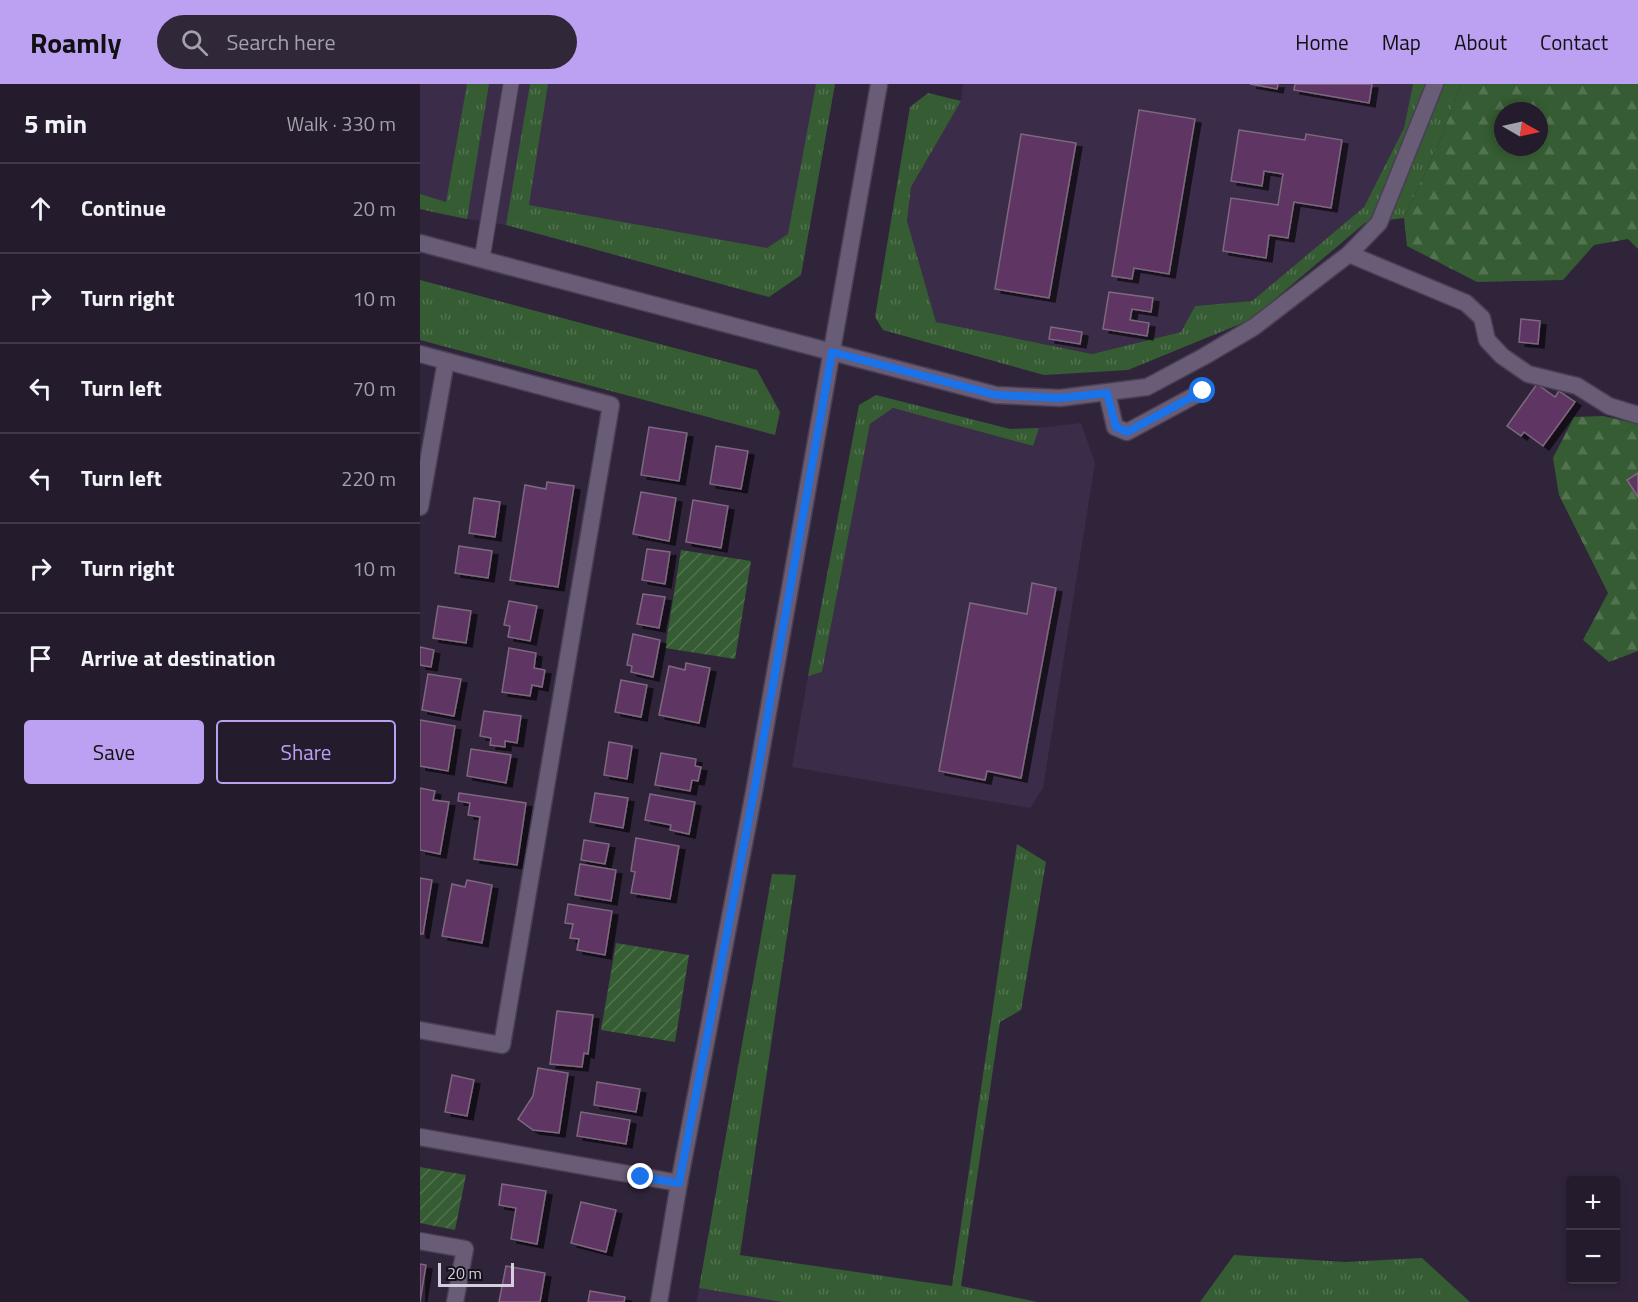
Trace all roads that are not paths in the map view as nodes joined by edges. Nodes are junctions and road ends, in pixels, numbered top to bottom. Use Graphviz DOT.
graph roads {
  1 [pos="511,84"];
  2 [pos="879,84"];
  3 [pos="1435,84"];
  4 [pos="420,243"];
  5 [pos="1349,254"];
  6 [pos="482,259"];
  7 [pos="832,352"];
  8 [pos="420,354"];
  9 [pos="446,361"];
  10 [pos="1203,391"];
  11 [pos="1107,393"];
  12 [pos="1638,415"];
  13 [pos="420,507"];
  14 [pos="420,1030"];
  15 [pos="420,1137"];
  16 [pos="679,1183"];
  17 [pos="420,1241"];
  18 [pos="455,1302"];
  19 [pos="659,1302"];
  1 -- 6 [label="lane"];
  2 -- 7 [label="street"];
  3 -- 5 [label="street"];
  4 -- 6 [label="street"];
  5 -- 11 [label="street"];
  5 -- 12 [label="street"];
  6 -- 7 [label="street"];
  7 -- 11 [label="street"];
  7 -- 16 [label="street"];
  8 -- 9 [label="street"];
  9 -- 13 [label="street"];
  9 -- 14 [label="street"];
  10 -- 11 [label="street"];
  15 -- 16 [label="street"];
  16 -- 19 [label="street"];
  17 -- 18 [label="street"];
}
